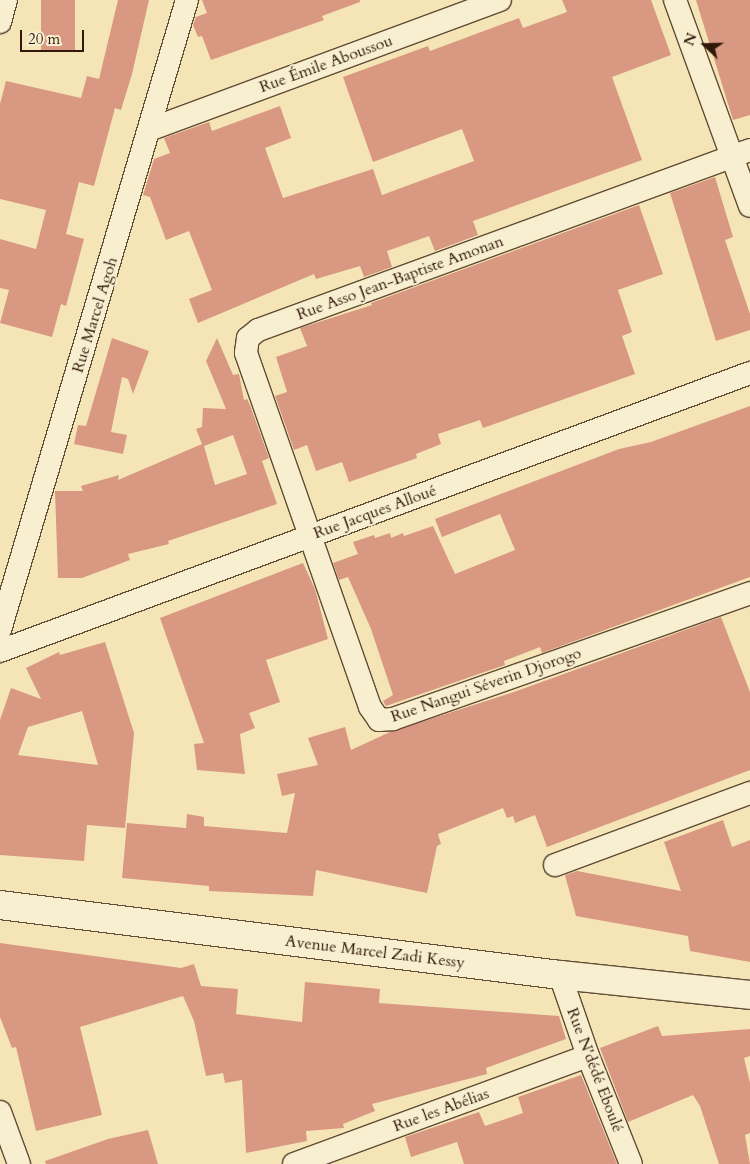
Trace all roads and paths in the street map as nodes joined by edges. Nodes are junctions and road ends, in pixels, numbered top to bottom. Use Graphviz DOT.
graph roads {
  1 [pos="6,0"];
  2 [pos="187,0"];
  3 [pos="500,0"];
  4 [pos="675,0"];
  5 [pos="0,22"];
  6 [pos="151,128"];
  7 [pos="741,154"];
  8 [pos="750,206"];
  9 [pos="750,373"];
  10 [pos="312,535"];
  11 [pos="750,594"];
  12 [pos="0,630"];
  13 [pos="0,651"];
  14 [pos="750,793"];
  15 [pos="555,865"];
  16 [pos="0,905"];
  17 [pos="560,975"];
  18 [pos="750,995"];
  19 [pos="588,1056"];
  20 [pos="0,1112"];
  21 [pos="19,1164"];
  22 [pos="294,1164"];
  23 [pos="631,1164"];
  1 -- 5 [label="street"];
  2 -- 6 [label="street, Rue Marcel Agoh"];
  3 -- 6 [label="street, Rue Émile Aboussou"];
  4 -- 7 [label="street"];
  6 -- 12 [label="street, Rue Marcel Agoh"];
  7 -- 8 [label="street"];
  7 -- 10 [label="street, Rue Asso Jean-Baptiste Amonan"];
  9 -- 10 [label="street, Rue Jacques Alloué"];
  10 -- 11 [label="street, Rue Nangui Séverin Djorogo"];
  10 -- 13 [label="street, Rue Jacques Alloué"];
  14 -- 15 [label="street"];
  16 -- 17 [label="street, Avenue Marcel Zadi Kessy"];
  17 -- 18 [label="street, Avenue Marcel Zadi Kessy"];
  17 -- 19 [label="street, Rue N'dédé Eboulé"];
  19 -- 22 [label="street, Rue les Abélias"];
  19 -- 23 [label="street, Rue N'dédé Eboulé"];
  20 -- 21 [label="street"];
}
